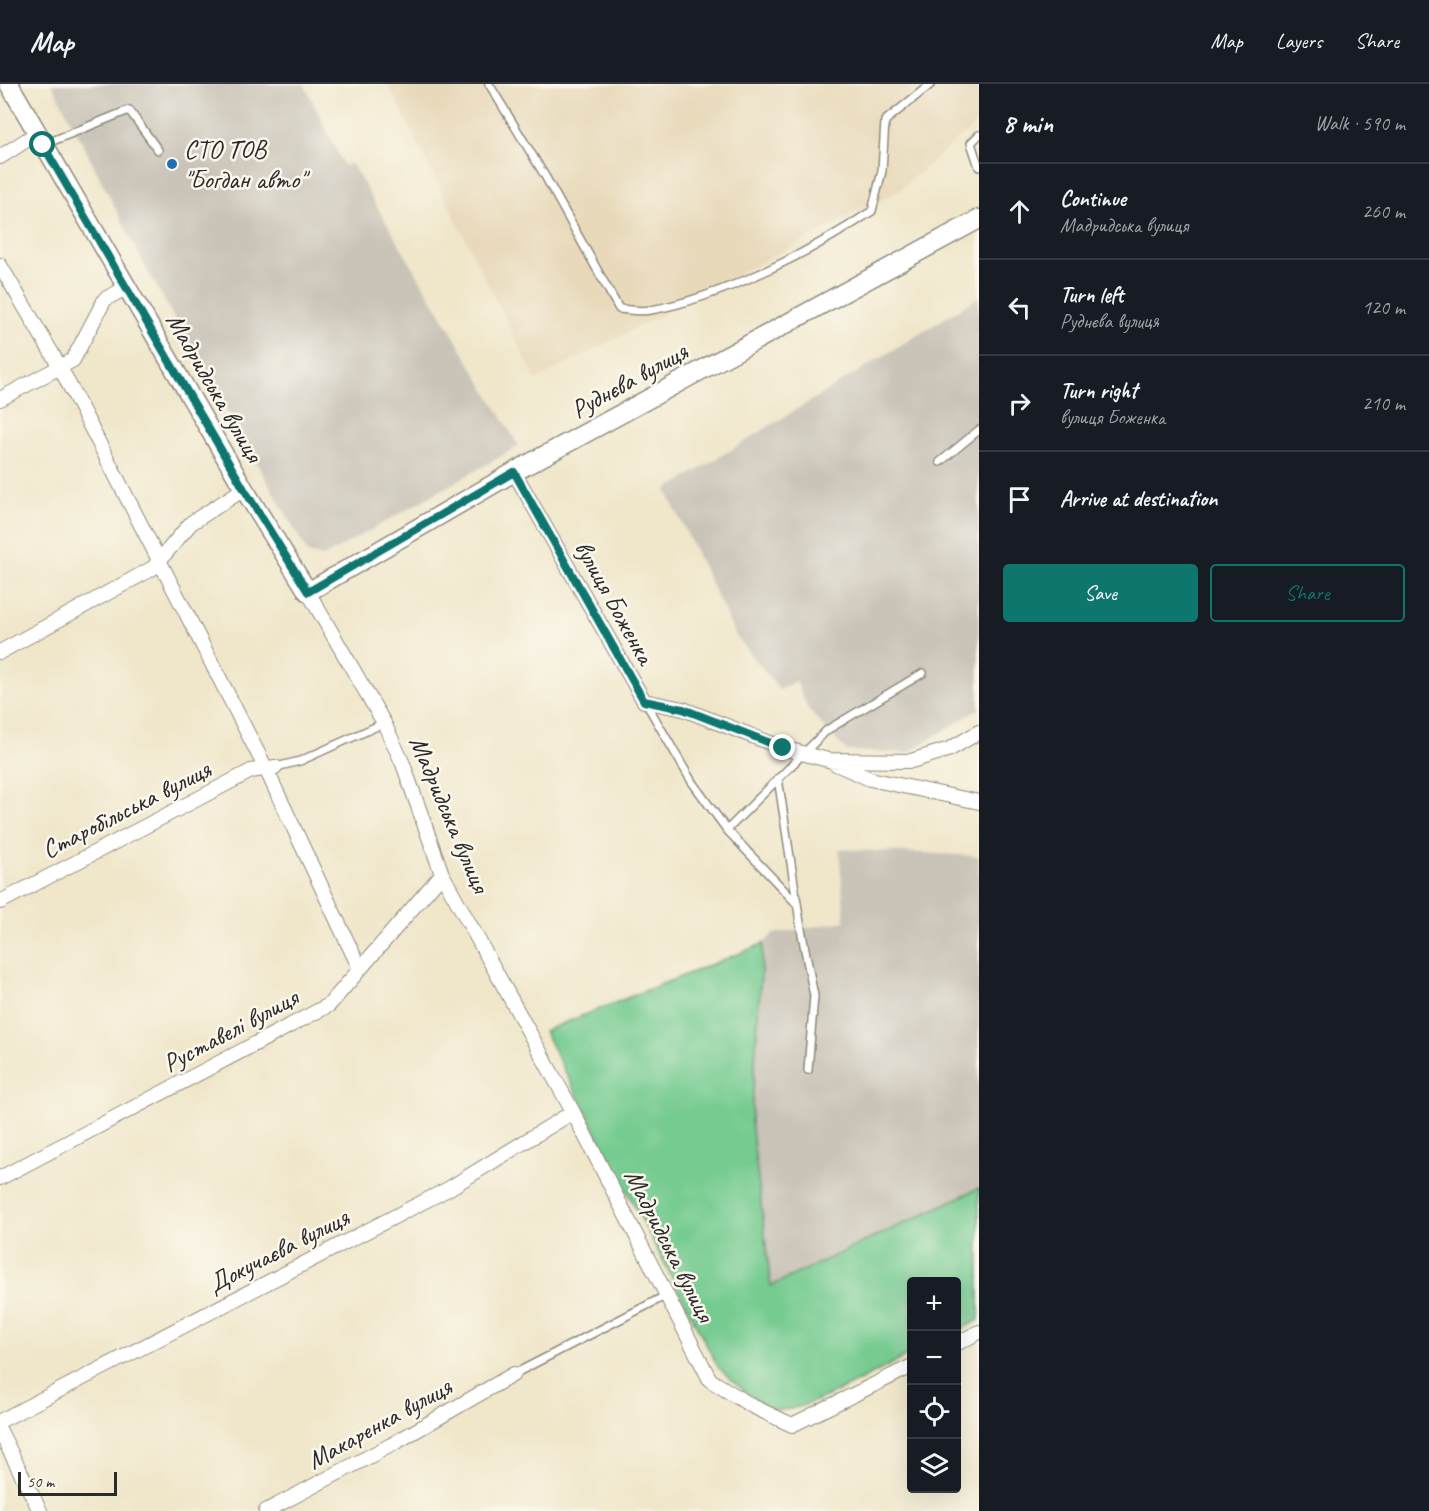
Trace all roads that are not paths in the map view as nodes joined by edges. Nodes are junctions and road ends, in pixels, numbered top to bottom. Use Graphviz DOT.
graph roads {
  1 [pos="9,84"];
  2 [pos="489,84"];
  3 [pos="932,84"];
  4 [pos="979,135"];
  5 [pos="40,139"];
  6 [pos="158,150"];
  7 [pos="0,158"];
  8 [pos="979,166"];
  9 [pos="979,219"];
  10 [pos="0,265"];
  11 [pos="128,287"];
  12 [pos="60,367"];
  13 [pos="0,399"];
  14 [pos="979,430"];
  15 [pos="940,462"];
  16 [pos="514,472"];
  17 [pos="244,489"];
  18 [pos="159,561"];
  19 [pos="308,592"];
  20 [pos="0,652"];
  21 [pos="923,673"];
  22 [pos="644,701"];
  23 [pos="384,723"];
  24 [pos="979,732"];
  25 [pos="803,753"];
  26 [pos="828,760"];
  27 [pos="271,768"];
  28 [pos="778,778"];
  29 [pos="979,802"];
  30 [pos="728,830"];
  31 [pos="442,874"];
  32 [pos="0,902"];
  33 [pos="797,905"];
  34 [pos="360,969"];
  35 [pos="808,1070"];
  36 [pos="573,1112"];
  37 [pos="0,1178"];
  38 [pos="667,1295"];
  39 [pos="979,1332"];
  40 [pos="961,1342"];
  41 [pos="907,1368"];
  42 [pos="514,1374"];
  43 [pos="0,1421"];
  44 [pos="0,1431"];
  45 [pos="40,1511"];
  46 [pos="266,1511"];
  1 -- 5 [label="street, Мадридська вулиця"];
  2 -- 3 [label="lane"];
  4 -- 8 [label="lane"];
  5 -- 6 [label="lane"];
  5 -- 7 [label="street"];
  5 -- 11 [label="street, Мадридська вулиця"];
  9 -- 16 [label="street, Руднєва вулиця"];
  10 -- 12 [label="street"];
  11 -- 12 [label="street"];
  11 -- 17 [label="street, Мадридська вулиця"];
  12 -- 13 [label="street"];
  12 -- 18 [label="street"];
  14 -- 15 [label="lane"];
  16 -- 19 [label="street, Руднєва вулиця"];
  16 -- 22 [label="street, вулиця Боженка"];
  17 -- 18 [label="street"];
  17 -- 19 [label="street, Мадридська вулиця"];
  18 -- 20 [label="street"];
  18 -- 27 [label="street"];
  19 -- 23 [label="street, Мадридська вулиця"];
  21 -- 25 [label="lane"];
  22 -- 25 [label="street, вулиця Боженка"];
  22 -- 30 [label="lane"];
  23 -- 27 [label="lane"];
  23 -- 31 [label="street, Мадридська вулиця"];
  24 -- 26 [label="street, вулиця Боженка"];
  25 -- 26 [label="street, вулиця Боженка"];
  25 -- 28 [label="lane"];
  26 -- 29 [label="street"];
  27 -- 32 [label="street, Старобільська вулиця"];
  27 -- 34 [label="street"];
  28 -- 30 [label="lane"];
  28 -- 33 [label="lane"];
  30 -- 33 [label="lane"];
  31 -- 34 [label="street, Руставелі вулиця"];
  31 -- 36 [label="street, Мадридська вулиця"];
  33 -- 35 [label="lane"];
  34 -- 37 [label="street, Руставелі вулиця"];
  36 -- 38 [label="street, Мадридська вулиця"];
  36 -- 43 [label="street, Докучаєва вулиця"];
  38 -- 41 [label="street, Мадридська вулиця"];
  38 -- 42 [label="lane"];
  39 -- 40 [label="street"];
  42 -- 46 [label="street, Макаренка вулиця"];
  44 -- 45 [label="street"];
}
